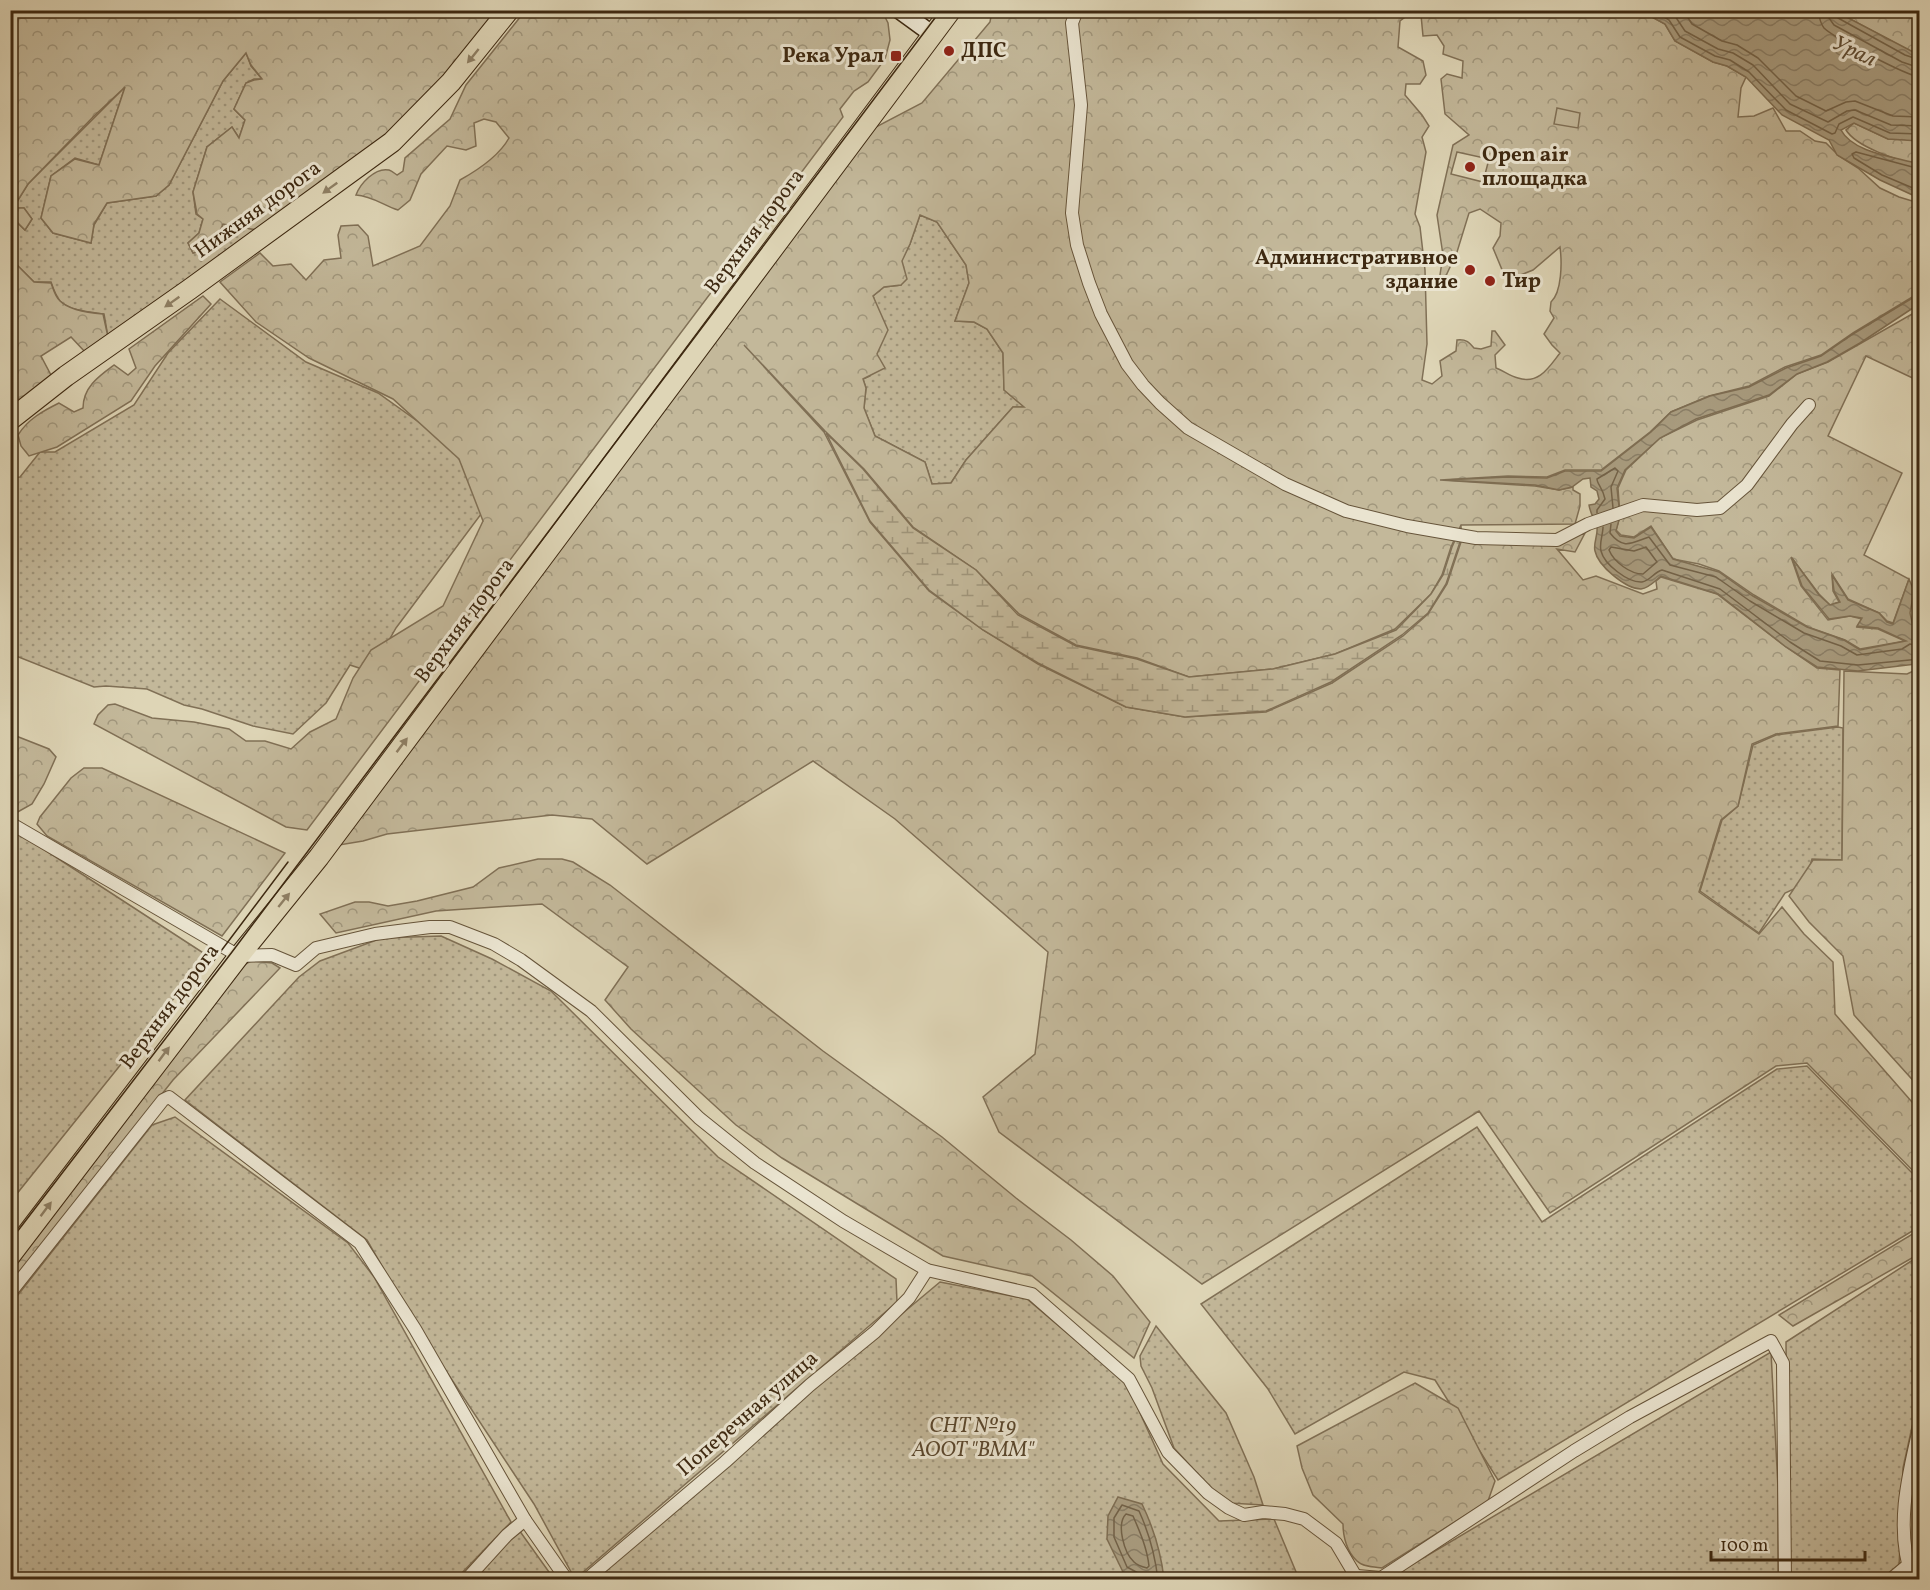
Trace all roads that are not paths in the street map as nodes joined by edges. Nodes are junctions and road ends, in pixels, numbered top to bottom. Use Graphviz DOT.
graph roads {
  1 [pos="509,10"];
  2 [pos="899,10"];
  3 [pos="951,10"];
  4 [pos="1077,10"];
  5 [pos="932,34"];
  6 [pos="1809,405"];
  7 [pos="10,420"];
  8 [pos="10,824"];
  9 [pos="239,956"];
  10 [pos="10,1256"];
  11 [pos="927,1270"];
  12 [pos="10,1293"];
  13 [pos="1920,1425"];
  14 [pos="525,1520"];
  15 [pos="1908,1565"];
  16 [pos="1358,1578"];
  17 [pos="466,1580"];
  18 [pos="567,1580"];
  19 [pos="586,1580"];
  20 [pos="1785,1580"];
  21 [pos="1890,1580"];
  22 [pos="1913,1580"];
  1 -- 7 [label="main road, Нижняя дорога, one-way"];
  2 -- 5 [label="main road"];
  3 -- 5 [label="main road, Верхняя дорога"];
  4 -- 6 [label="street"];
  9 -- 5 [label="main road, Верхняя дорога, one-way"];
  8 -- 9 [label="street"];
  10 -- 9 [label="main road, Верхняя дорога, one-way"];
  9 -- 11 [label="street"];
  11 -- 16 [label="street"];
  11 -- 19 [label="street, Поперечная улица"];
  12 -- 14 [label="street"];
  13 -- 15 [label="street"];
  14 -- 17 [label="street"];
  14 -- 18 [label="street"];
  15 -- 21 [label="street"];
  15 -- 22 [label="street"];
  16 -- 20 [label="street"];
}
